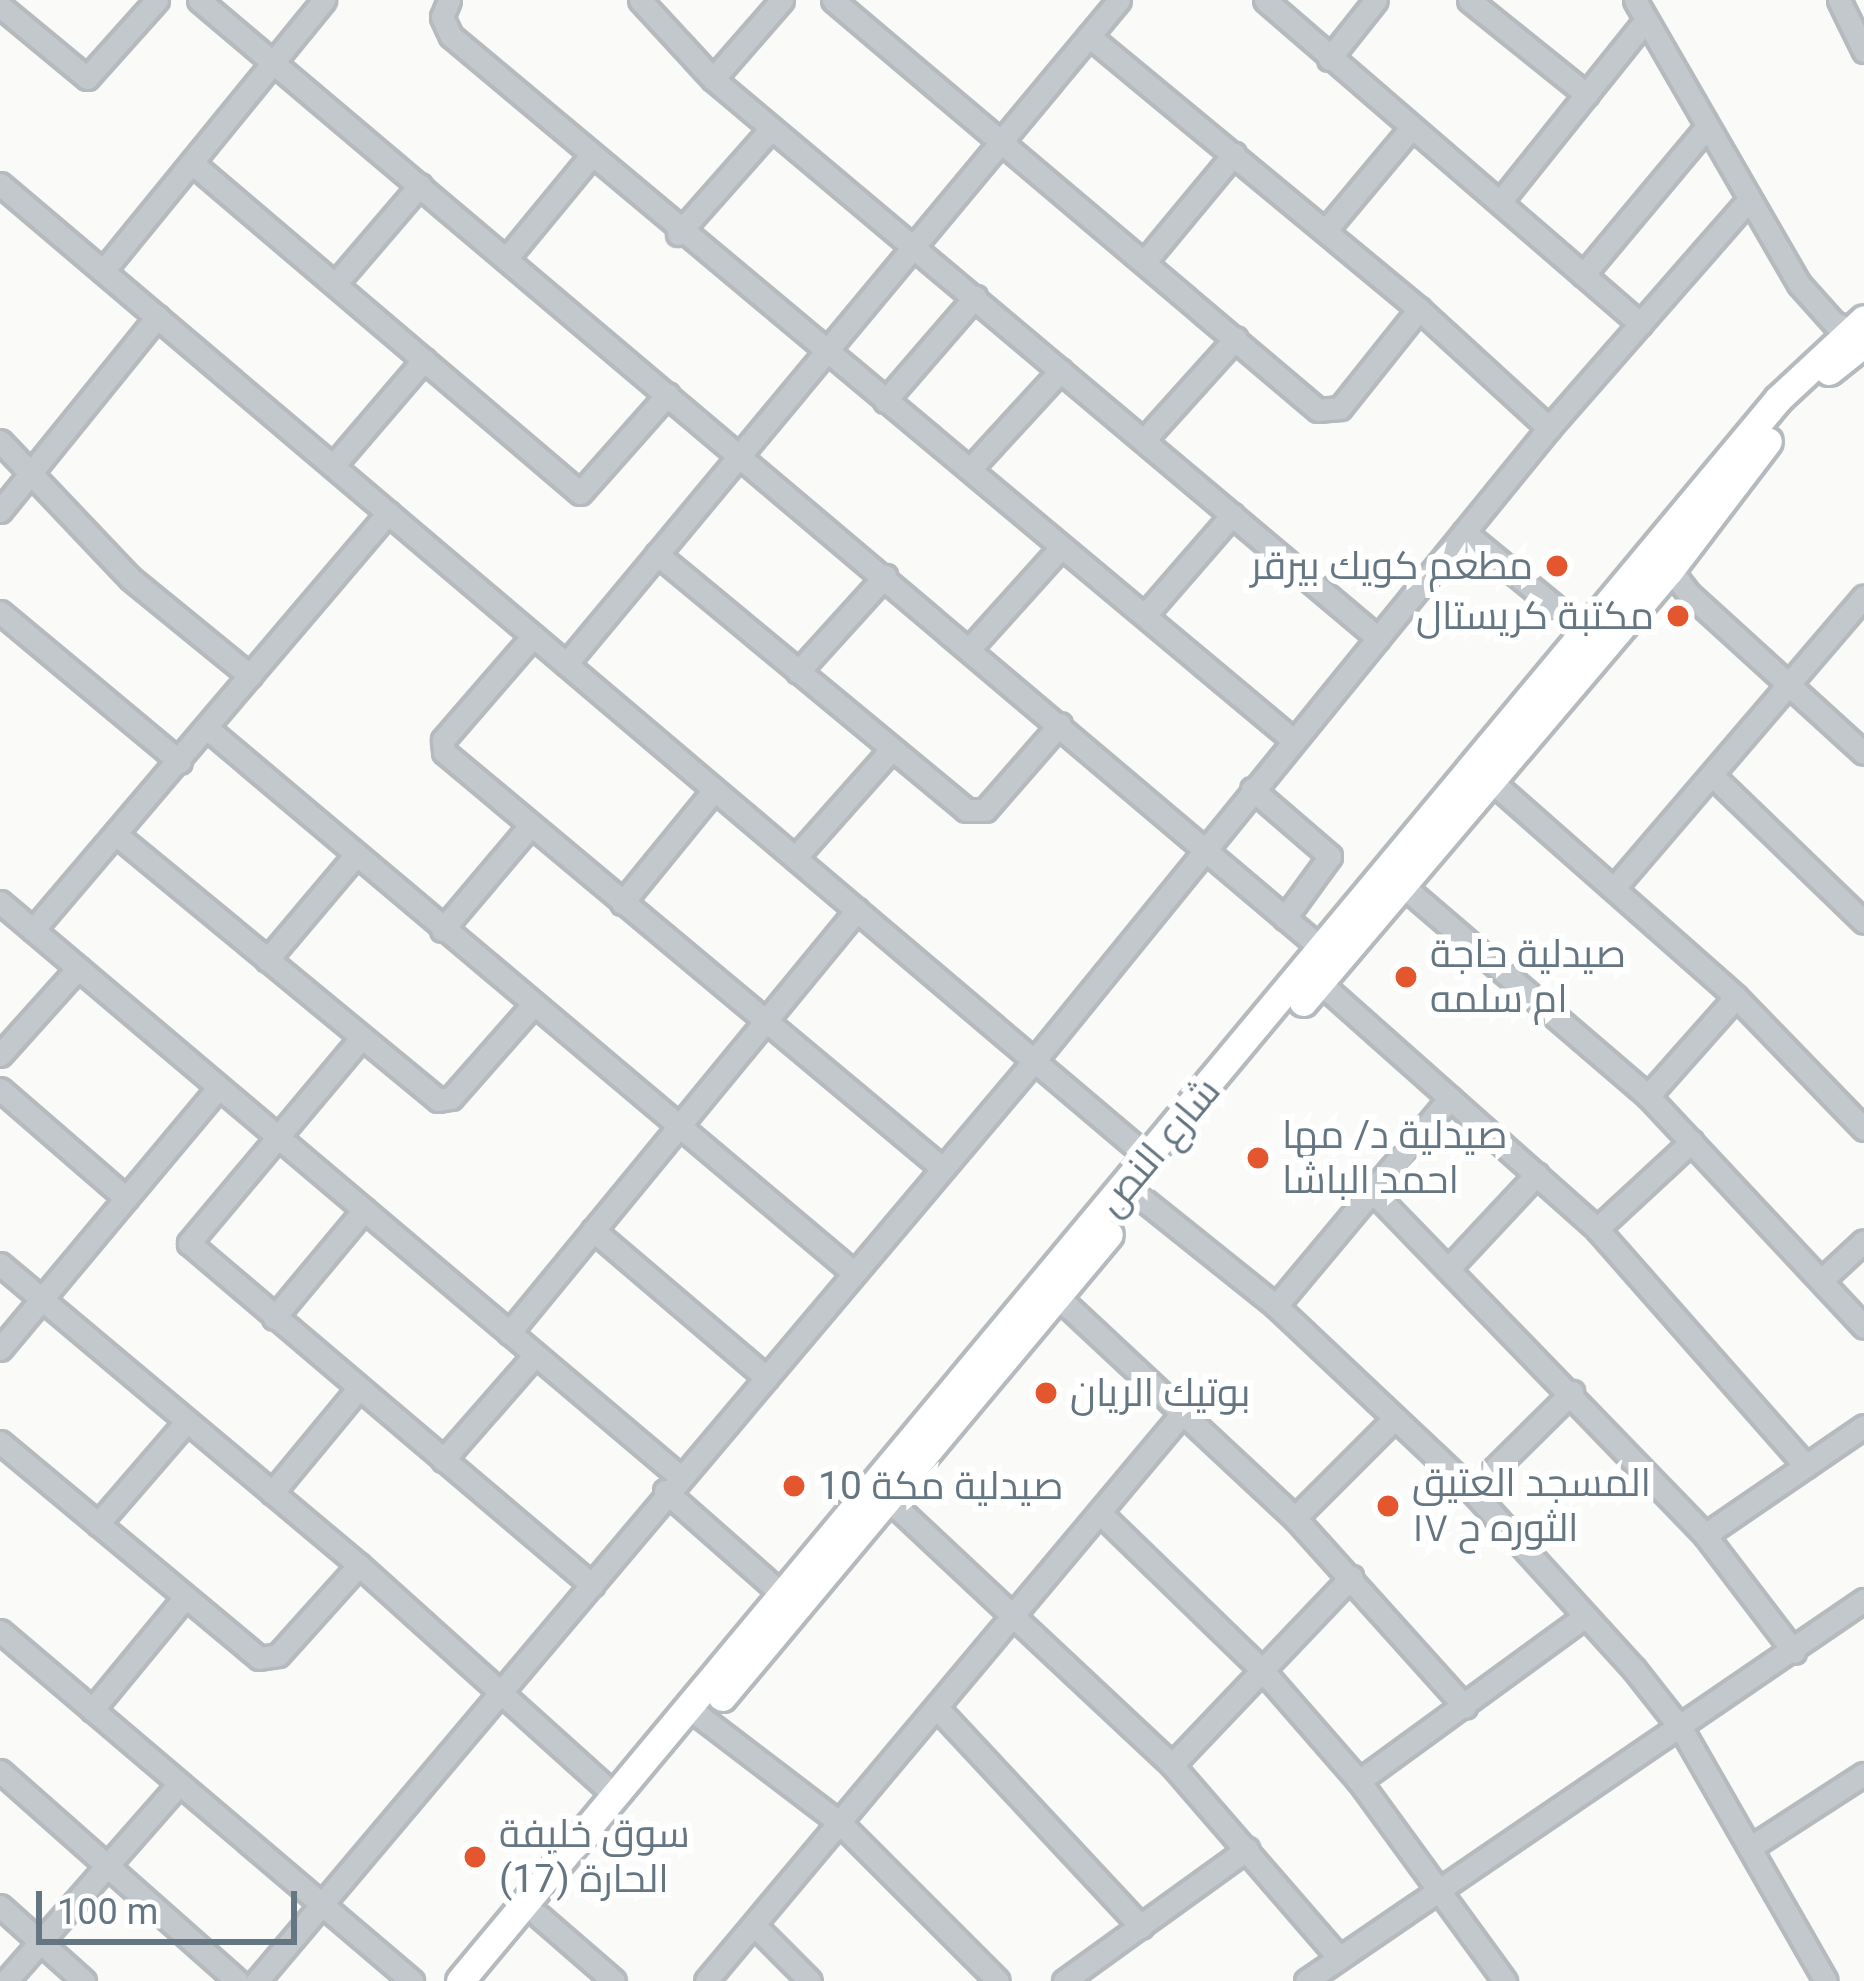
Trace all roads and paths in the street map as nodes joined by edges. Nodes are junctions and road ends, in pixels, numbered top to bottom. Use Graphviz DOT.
graph roads {
  1 [pos="157,0"];
  2 [pos="199,0"];
  3 [pos="324,0"];
  4 [pos="449,0"];
  5 [pos="640,0"];
  6 [pos="782,0"];
  7 [pos="833,0"];
  8 [pos="1119,0"];
  9 [pos="1265,0"];
  10 [pos="1376,0"];
  11 [pos="1839,0"];
  12 [pos="1482,4"];
  13 [pos="0,6"];
  14 [pos="1640,10"];
  15 [pos="1089,36"];
  16 [pos="1864,51"];
  17 [pos="1328,58"];
  18 [pos="275,63"];
  19 [pos="713,79"];
  20 [pos="1587,95"];
  21 [pos="1411,128"];
  22 [pos="1706,128"];
  23 [pos="771,129"];
  24 [pos="999,142"];
  25 [pos="1234,154"];
  26 [pos="591,156"];
  27 [pos="192,164"];
  28 [pos="0,185"];
  29 [pos="420,185"];
  30 [pos="1500,202"];
  31 [pos="1747,202"];
  32 [pos="1325,231"];
  33 [pos="678,234"];
  34 [pos="914,249"];
  35 [pos="506,259"];
  36 [pos="1146,260"];
  37 [pos="103,271"];
  38 [pos="1583,274"];
  39 [pos="336,283"];
  40 [pos="975,297"];
  41 [pos="1419,310"];
  42 [pos="158,317"];
  43 [pos="1641,324"];
  44 [pos="1860,332"];
  45 [pos="1236,338"];
  46 [pos="826,354"];
  47 [pos="424,360"];
  48 [pos="1061,370"];
  49 [pos="668,394"];
  50 [pos="885,400"];
  51 [pos="1549,428"];
  52 [pos="1144,440"];
  53 [pos="0,441"];
  54 [pos="740,454"];
  55 [pos="333,466"];
  56 [pos="970,469"];
  57 [pos="33,471"];
  58 [pos="0,511"];
  59 [pos="388,513"];
  60 [pos="1232,515"];
  61 [pos="1464,532"];
  62 [pos="1061,547"];
  63 [pos="657,554"];
  64 [pos="1663,560"];
  65 [pos="885,576"];
  66 [pos="1864,596"];
  67 [pos="0,613"];
  68 [pos="1145,615"];
  69 [pos="1588,634"];
  70 [pos="533,636"];
  71 [pos="1378,638"];
  72 [pos="972,646"];
  73 [pos="566,664"];
  74 [pos="798,672"];
  75 [pos="250,676"];
  76 [pos="1791,685"];
  77 [pos="1060,724"];
  78 [pos="208,729"];
  79 [pos="1292,740"];
  80 [pos="890,751"];
  81 [pos="1864,753"];
  82 [pos="181,762"];
  83 [pos="1715,778"];
  84 [pos="1490,780"];
  85 [pos="714,790"];
  86 [pos="1252,790"];
  87 [pos="530,826"];
  88 [pos="118,836"];
  89 [pos="1205,850"];
  90 [pos="355,856"];
  91 [pos="795,858"];
  92 [pos="1402,886"];
  93 [pos="1614,888"];
  94 [pos="0,902"];
  95 [pos="622,903"];
  96 [pos="1370,908"];
  97 [pos="856,910"];
  98 [pos="1285,918"];
  99 [pos="1864,922"];
  100 [pos="442,929"];
  101 [pos="33,930"];
  102 [pos="1322,949"];
  103 [pos="267,960"];
  104 [pos="78,968"];
  105 [pos="1319,982"];
  106 [pos="1736,997"];
  107 [pos="532,1006"];
  108 [pos="764,1022"];
  109 [pos="361,1038"];
  110 [pos="0,1055"];
  111 [pos="1034,1061"];
  112 [pos="219,1087"];
  113 [pos="0,1089"];
  114 [pos="1648,1096"];
  115 [pos="1450,1098"];
  116 [pos="1861,1121"];
  117 [pos="674,1127"];
  118 [pos="277,1136"];
  119 [pos="1692,1142"];
  120 [pos="1149,1158"];
  121 [pos="942,1168"];
  122 [pos="1537,1174"];
  123 [pos="1374,1193"];
  124 [pos="1140,1197"];
  125 [pos="126,1198"];
  126 [pos="364,1210"];
  127 [pos="1597,1229"];
  128 [pos="593,1230"];
  129 [pos="1864,1241"];
  130 [pos="0,1264"];
  131 [pos="1450,1267"];
  132 [pos="854,1273"];
  133 [pos="1824,1278"];
  134 [pos="1058,1297"];
  135 [pos="42,1299"];
  136 [pos="1276,1306"];
  137 [pos="274,1318"];
  138 [pos="1864,1327"];
  139 [pos="509,1333"];
  140 [pos="0,1349"];
  141 [pos="536,1355"];
  142 [pos="767,1378"];
  143 [pos="358,1389"];
  144 [pos="1572,1392"];
  145 [pos="1186,1409"];
  146 [pos="1395,1418"];
  147 [pos="187,1420"];
  148 [pos="1864,1426"];
  149 [pos="0,1442"];
  150 [pos="443,1460"];
  151 [pos="1806,1466"];
  152 [pos="671,1483"];
  153 [pos="1472,1491"];
  154 [pos="272,1492"];
  155 [pos="889,1500"];
  156 [pos="1100,1514"];
  157 [pos="1295,1518"];
  158 [pos="98,1524"];
  159 [pos="1705,1535"];
  160 [pos="359,1565"];
  161 [pos="1351,1576"];
  162 [pos="592,1586"];
  163 [pos="783,1595"];
  164 [pos="185,1597"];
  165 [pos="1864,1600"];
  166 [pos="1015,1614"];
  167 [pos="1586,1616"];
  168 [pos="0,1631"];
  169 [pos="1794,1652"];
  170 [pos="1263,1671"];
  171 [pos="504,1694"];
  172 [pos="1465,1707"];
  173 [pos="938,1709"];
  174 [pos="92,1710"];
  175 [pos="697,1713"];
  176 [pos="1682,1730"];
  177 [pos="1172,1765"];
  178 [pos="0,1771"];
  179 [pos="1864,1774"];
  180 [pos="1359,1781"];
  181 [pos="179,1784"];
  182 [pos="616,1796"];
  183 [pos="840,1823"];
  184 [pos="1751,1847"];
  185 [pos="1247,1849"];
  186 [pos="108,1866"];
  187 [pos="1444,1891"];
  188 [pos="0,1906"];
  189 [pos="324,1907"];
  190 [pos="539,1916"];
  191 [pos="754,1925"];
  192 [pos="1141,1927"];
  193 [pos="40,1942"];
  194 [pos="1339,1958"];
  195 [pos="1309,1980"];
  196 [pos="6,1981"];
  197 [pos="84,1981"];
  198 [pos="237,1981"];
  199 [pos="257,1981"];
  200 [pos="412,1981"];
  201 [pos="460,1981"];
  202 [pos="484,1981"];
  203 [pos="614,1981"];
  204 [pos="706,1981"];
  205 [pos="810,1981"];
  206 [pos="998,1981"];
  207 [pos="1064,1981"];
  208 [pos="1505,1981"];
  209 [pos="1826,1981"];
  1 -- 13 [label="street"];
  2 -- 18 [label="street"];
  3 -- 18 [label="street"];
  4 -- 26 [label="street"];
  5 -- 19 [label="street"];
  6 -- 19 [label="street"];
  7 -- 24 [label="street"];
  8 -- 15 [label="street"];
  9 -- 17 [label="street"];
  10 -- 17 [label="street"];
  11 -- 16 [label="street"];
  12 -- 20 [label="street"];
  14 -- 20 [label="street"];
  14 -- 22 [label="street"];
  15 -- 24 [label="street"];
  15 -- 25 [label="street"];
  17 -- 21 [label="street"];
  18 -- 27 [label="street"];
  18 -- 29 [label="street"];
  19 -- 23 [label="street"];
  20 -- 30 [label="street"];
  21 -- 30 [label="street"];
  21 -- 32 [label="street"];
  22 -- 31 [label="street"];
  22 -- 38 [label="street"];
  23 -- 33 [label="street"];
  23 -- 34 [label="street"];
  24 -- 34 [label="street"];
  24 -- 36 [label="street"];
  25 -- 32 [label="street"];
  25 -- 36 [label="street"];
  26 -- 33 [label="street"];
  26 -- 35 [label="street"];
  27 -- 37 [label="street"];
  27 -- 39 [label="street"];
  28 -- 37 [label="street"];
  29 -- 35 [label="street"];
  29 -- 39 [label="street"];
  30 -- 38 [label="street"];
  31 -- 43 [label="street"];
  31 -- 44 [label="street"];
  32 -- 41 [label="street"];
  33 -- 46 [label="street"];
  34 -- 40 [label="street"];
  34 -- 46 [label="street"];
  35 -- 49 [label="street"];
  36 -- 45 [label="street"];
  37 -- 42 [label="street"];
  38 -- 43 [label="street"];
  39 -- 47 [label="street"];
  40 -- 48 [label="street"];
  40 -- 50 [label="street"];
  41 -- 45 [label="street"];
  41 -- 51 [label="street"];
  42 -- 55 [label="street"];
  42 -- 57 [label="street"];
  43 -- 51 [label="street"];
  44 -- 64 [label="main road, شارع النص"];
  45 -- 52 [label="street"];
  46 -- 50 [label="street"];
  46 -- 54 [label="street"];
  47 -- 49 [label="street"];
  47 -- 55 [label="street"];
  48 -- 52 [label="street"];
  48 -- 56 [label="street"];
  49 -- 54 [label="street"];
  50 -- 56 [label="street"];
  51 -- 61 [label="street"];
  52 -- 60 [label="street"];
  53 -- 57 [label="street"];
  54 -- 63 [label="street"];
  54 -- 65 [label="street"];
  55 -- 59 [label="street"];
  56 -- 62 [label="street"];
  57 -- 58 [label="street"];
  57 -- 75 [label="street"];
  59 -- 70 [label="street"];
  59 -- 75 [label="street"];
  60 -- 68 [label="street"];
  60 -- 71 [label="street"];
  61 -- 69 [label="street"];
  61 -- 71 [label="street"];
  62 -- 68 [label="street"];
  62 -- 72 [label="street"];
  63 -- 73 [label="street"];
  63 -- 74 [label="street"];
  64 -- 69 [label="main road, شارع النص"];
  64 -- 76 [label="street"];
  64 -- 84 [label="main road, شارع النص"];
  65 -- 72 [label="street"];
  65 -- 74 [label="street"];
  66 -- 76 [label="street"];
  67 -- 82 [label="street"];
  68 -- 79 [label="street"];
  69 -- 96 [label="main road, شارع النص"];
  70 -- 73 [label="street"];
  70 -- 87 [label="street"];
  71 -- 79 [label="street"];
  72 -- 77 [label="street"];
  73 -- 85 [label="street"];
  74 -- 80 [label="street"];
  75 -- 78 [label="street"];
  76 -- 81 [label="street"];
  76 -- 83 [label="street"];
  77 -- 80 [label="street"];
  77 -- 89 [label="street"];
  78 -- 82 [label="street"];
  78 -- 90 [label="street"];
  79 -- 86 [label="street"];
  80 -- 91 [label="street"];
  82 -- 88 [label="street"];
  83 -- 93 [label="street"];
  83 -- 99 [label="street"];
  84 -- 92 [label="main road, شارع النص"];
  84 -- 93 [label="street"];
  85 -- 91 [label="street"];
  85 -- 95 [label="street"];
  86 -- 89 [label="street"];
  86 -- 98 [label="street"];
  87 -- 95 [label="street"];
  87 -- 100 [label="street"];
  88 -- 101 [label="street"];
  88 -- 103 [label="street"];
  89 -- 98 [label="street"];
  89 -- 111 [label="street"];
  90 -- 100 [label="street"];
  90 -- 103 [label="street"];
  91 -- 97 [label="street"];
  92 -- 96 [label="main road, شارع النص"];
  92 -- 114 [label="street"];
  93 -- 106 [label="street"];
  94 -- 101 [label="street"];
  95 -- 108 [label="street"];
  96 -- 102 [label="main road, شارع النص"];
  96 -- 105 [label="main road, شارع النص"];
  97 -- 108 [label="street"];
  97 -- 111 [label="street"];
  98 -- 102 [label="street"];
  100 -- 107 [label="street"];
  101 -- 104 [label="street"];
  102 -- 120 [label="main road, شارع النص"];
  103 -- 109 [label="street"];
  104 -- 110 [label="street"];
  104 -- 112 [label="street"];
  105 -- 115 [label="street"];
  105 -- 124 [label="main road, شارع النص"];
  106 -- 114 [label="street"];
  106 -- 116 [label="street"];
  107 -- 109 [label="street"];
  107 -- 117 [label="street"];
  108 -- 117 [label="street"];
  108 -- 121 [label="street"];
  109 -- 118 [label="street"];
  111 -- 120 [label="street"];
  111 -- 121 [label="street"];
  112 -- 118 [label="street"];
  112 -- 125 [label="street"];
  113 -- 125 [label="street"];
  114 -- 119 [label="street"];
  115 -- 122 [label="street"];
  115 -- 123 [label="street"];
  117 -- 128 [label="street"];
  117 -- 132 [label="street"];
  118 -- 126 [label="street"];
  118 -- 137 [label="street"];
  119 -- 127 [label="street"];
  119 -- 133 [label="street"];
  120 -- 163 [label="main road, شارع النص"];
  121 -- 132 [label="street"];
  122 -- 127 [label="street"];
  122 -- 131 [label="street"];
  123 -- 131 [label="street"];
  123 -- 136 [label="street"];
  124 -- 134 [label="main road, شارع النص"];
  124 -- 136 [label="street"];
  125 -- 135 [label="street"];
  126 -- 137 [label="street"];
  126 -- 139 [label="street"];
  127 -- 151 [label="street"];
  128 -- 139 [label="street"];
  128 -- 142 [label="street"];
  129 -- 133 [label="street"];
  130 -- 135 [label="street"];
  131 -- 144 [label="street"];
  132 -- 142 [label="street"];
  133 -- 138 [label="street"];
  134 -- 145 [label="street"];
  134 -- 155 [label="main road, شارع النص"];
  135 -- 140 [label="street"];
  135 -- 147 [label="street"];
  136 -- 146 [label="street"];
  137 -- 143 [label="street"];
  139 -- 141 [label="street"];
  141 -- 150 [label="street"];
  141 -- 152 [label="street"];
  142 -- 152 [label="street"];
  143 -- 150 [label="street"];
  143 -- 154 [label="street"];
  144 -- 153 [label="street"];
  144 -- 159 [label="street"];
  145 -- 156 [label="street"];
  145 -- 157 [label="street"];
  146 -- 153 [label="street"];
  146 -- 157 [label="street"];
  147 -- 154 [label="street"];
  147 -- 158 [label="street"];
  148 -- 151 [label="street"];
  149 -- 158 [label="street"];
  150 -- 162 [label="street"];
  151 -- 159 [label="street"];
  152 -- 162 [label="street"];
  152 -- 163 [label="street"];
  153 -- 167 [label="street"];
  154 -- 160 [label="street"];
  155 -- 166 [label="street"];
  155 -- 175 [label="main road, شارع النص"];
  156 -- 166 [label="street"];
  156 -- 170 [label="street"];
  157 -- 161 [label="street"];
  158 -- 164 [label="street"];
  159 -- 169 [label="street"];
  160 -- 164 [label="street"];
  160 -- 171 [label="street"];
  161 -- 170 [label="street"];
  161 -- 172 [label="street"];
  162 -- 171 [label="street"];
  163 -- 175 [label="main road, شارع النص"];
  164 -- 174 [label="street"];
  165 -- 169 [label="street"];
  166 -- 173 [label="street"];
  166 -- 177 [label="street"];
  167 -- 172 [label="street"];
  167 -- 176 [label="street"];
  168 -- 174 [label="street"];
  169 -- 176 [label="street"];
  170 -- 177 [label="street"];
  170 -- 180 [label="street"];
  171 -- 182 [label="street"];
  171 -- 189 [label="street"];
  172 -- 180 [label="street"];
  173 -- 183 [label="street"];
  173 -- 192 [label="street"];
  174 -- 181 [label="street"];
  175 -- 182 [label="main road, شارع النص"];
  175 -- 183 [label="street"];
  175 -- 190 [label="main road, شارع النص"];
  176 -- 184 [label="street"];
  176 -- 187 [label="street"];
  177 -- 185 [label="street"];
  178 -- 186 [label="street"];
  179 -- 184 [label="street"];
  180 -- 187 [label="street"];
  181 -- 186 [label="street"];
  181 -- 189 [label="street"];
  182 -- 201 [label="main road, شارع النص"];
  183 -- 191 [label="street"];
  183 -- 206 [label="street"];
  184 -- 209 [label="street"];
  185 -- 192 [label="street"];
  185 -- 194 [label="street"];
  186 -- 193 [label="street"];
  186 -- 198 [label="street"];
  187 -- 194 [label="street"];
  187 -- 208 [label="street"];
  188 -- 193 [label="street"];
  189 -- 199 [label="street"];
  189 -- 200 [label="street"];
  190 -- 202 [label="main road, شارع النص"];
  190 -- 203 [label="street"];
  191 -- 204 [label="street"];
  191 -- 205 [label="street"];
  192 -- 207 [label="street"];
  193 -- 196 [label="street"];
  193 -- 197 [label="street"];
  194 -- 195 [label="street"];
}
